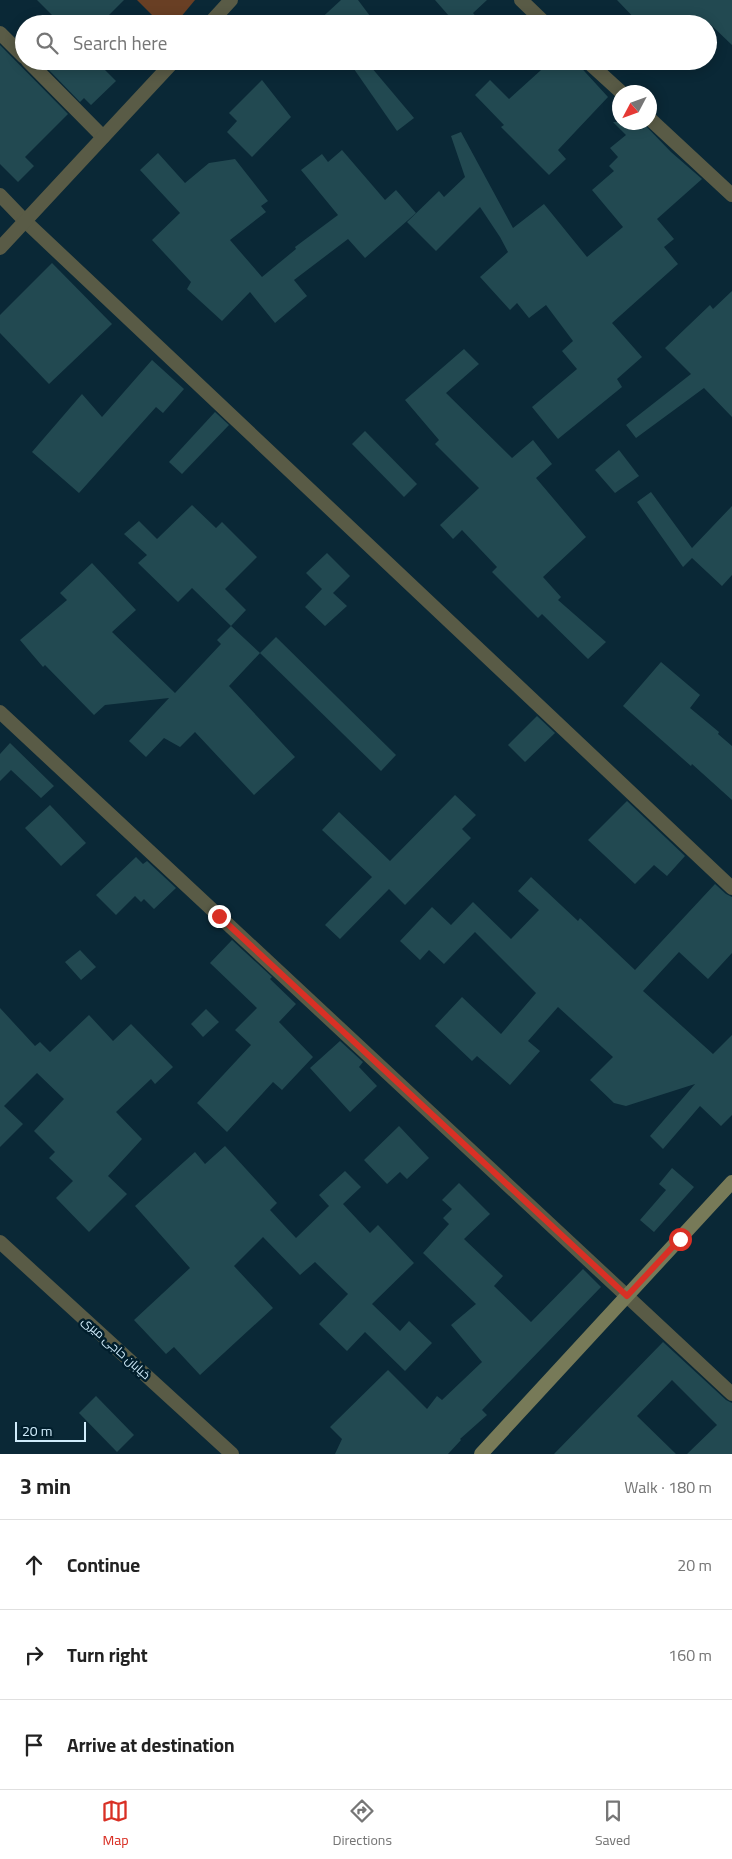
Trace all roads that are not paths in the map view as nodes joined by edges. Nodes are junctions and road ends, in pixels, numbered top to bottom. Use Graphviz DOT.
graph roads {
  1 [pos="231,0"];
  2 [pos="521,0"];
  3 [pos="217,15"];
  4 [pos="537,15"];
  5 [pos="0,33"];
  6 [pos="15,48"];
  7 [pos="37,70"];
  8 [pos="166,70"];
  9 [pos="597,70"];
  10 [pos="613,85"];
  11 [pos="657,125"];
  12 [pos="103,137"];
  13 [pos="0,195"];
  14 [pos="732,195"];
  15 [pos="25,221"];
  16 [pos="0,248"];
  17 [pos="0,712"];
  18 [pos="732,888"];
  19 [pos="732,1182"];
  20 [pos="0,1242"];
  21 [pos="627,1296"];
  22 [pos="732,1394"];
  23 [pos="232,1454"];
  24 [pos="481,1454"];
  1 -- 3 [label="street"];
  2 -- 4 [label="street"];
  5 -- 6 [label="street"];
  7 -- 12 [label="street"];
  8 -- 12 [label="street"];
  9 -- 10 [label="street"];
  11 -- 14 [label="street"];
  12 -- 15 [label="street"];
  13 -- 15 [label="street"];
  15 -- 16 [label="street"];
  15 -- 18 [label="street"];
  17 -- 21 [label="street"];
  19 -- 21 [label="main road"];
  20 -- 23 [label="street, خیابان حاجی میری"];
  21 -- 22 [label="street"];
  21 -- 24 [label="main road"];
}
